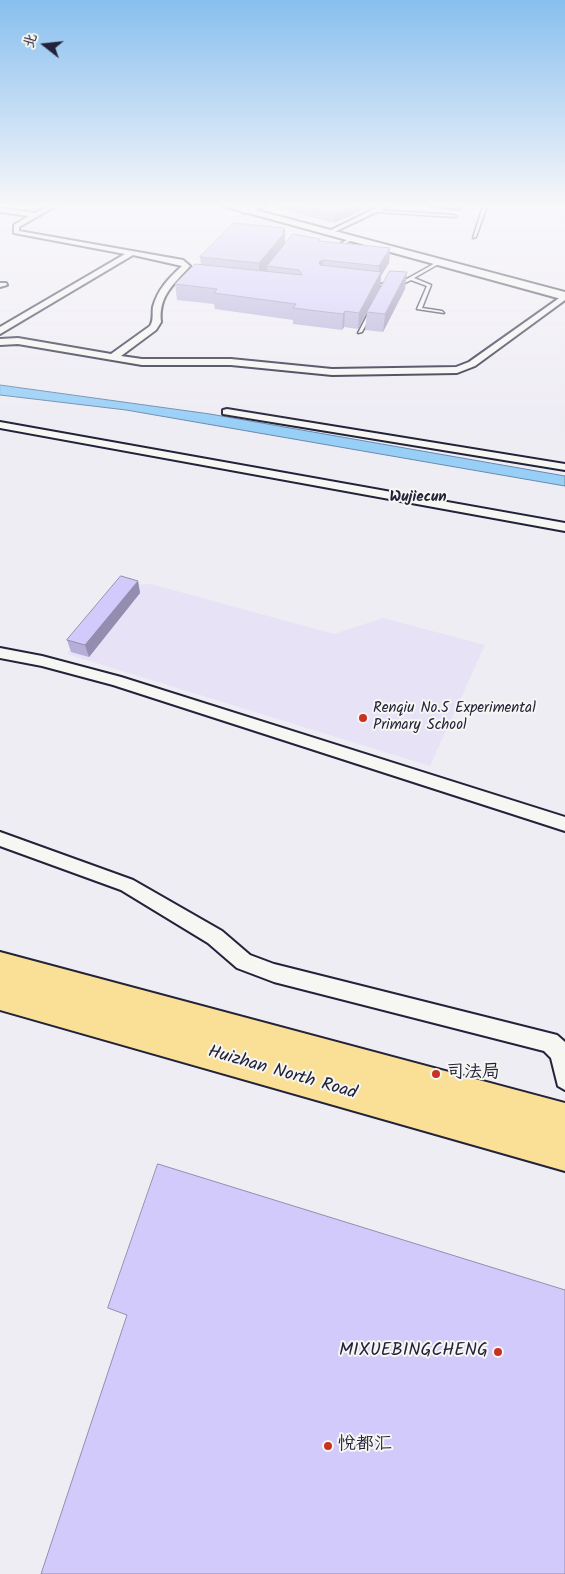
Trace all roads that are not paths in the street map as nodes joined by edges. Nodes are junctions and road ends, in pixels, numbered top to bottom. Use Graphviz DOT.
graph roads {
  1 [pos="87,279"];
  2 [pos="173,279"];
  3 [pos="408,279"];
  4 [pos="414,279"];
  5 [pos="508,279"];
  6 [pos="367,284"];
  7 [pos="385,286"];
  8 [pos="381,293"];
  9 [pos="564,294"];
  10 [pos="377,301"];
  11 [pos="442,312"];
  12 [pos="0,331"];
  13 [pos="360,332"];
  14 [pos="0,342"];
  15 [pos="113,357"];
  16 [pos="227,412"];
  17 [pos="0,425"];
  18 [pos="565,467"];
  19 [pos="565,527"];
  20 [pos="0,653"];
  21 [pos="565,824"];
  22 [pos="0,839"];
  23 [pos="0,967"];
  24 [pos="0,995"];
  25 [pos="565,1079"];
  26 [pos="565,1121"];
  27 [pos="565,1153"];
  1 -- 12 [label="street"];
  2 -- 15 [label="street"];
  3 -- 7 [label="lane"];
  4 -- 11 [label="lane"];
  5 -- 9 [label="main road"];
  6 -- 7 [label="lane"];
  7 -- 8 [label="lane"];
  9 -- 15 [label="street"];
  10 -- 13 [label="lane"];
  14 -- 15 [label="street"];
  16 -- 18 [label="street"];
  17 -- 19 [label="street"];
  20 -- 21 [label="street"];
  22 -- 25 [label="street"];
  23 -- 26 [label="main road, Huizhan North Road"];
  24 -- 27 [label="main road, Huizhan North Road"];
}
